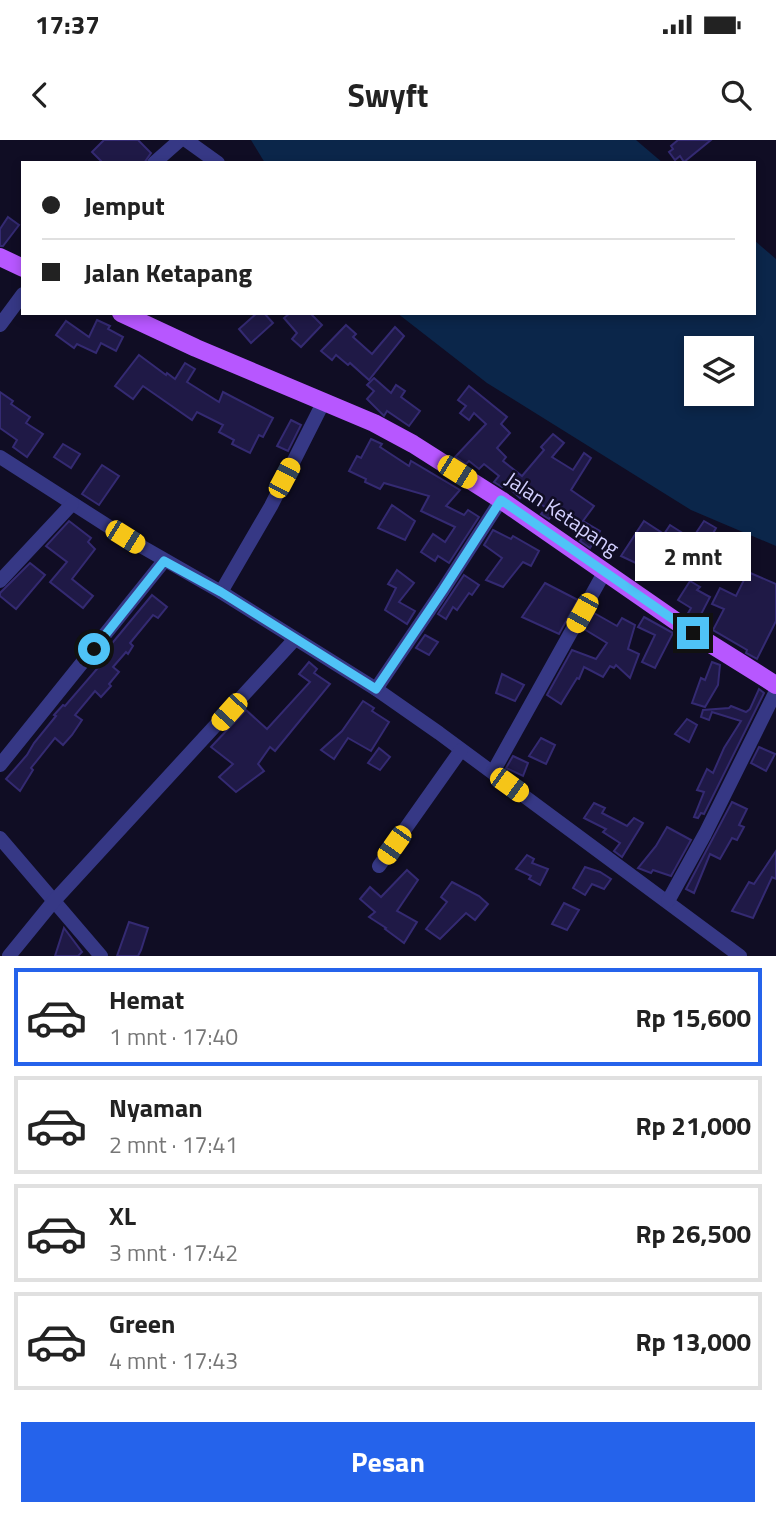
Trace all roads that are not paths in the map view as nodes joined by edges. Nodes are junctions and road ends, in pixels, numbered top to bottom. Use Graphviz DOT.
graph roads {
  1 [pos="180,140"];
  2 [pos="186,140"];
  3 [pos="156,161"];
  4 [pos="215,161"];
  5 [pos="0,257"];
  6 [pos="21,267"];
  7 [pos="21,297"];
  8 [pos="125,315"];
  9 [pos="0,326"];
  10 [pos="323,403"];
  11 [pos="0,457"];
  12 [pos="501,500"];
  13 [pos="72,505"];
  14 [pos="164,561"];
  15 [pos="606,571"];
  16 [pos="0,581"];
  17 [pos="221,592"];
  18 [pos="295,639"];
  19 [pos="776,685"];
  20 [pos="376,689"];
  21 [pos="776,691"];
  22 [pos="461,750"];
  23 [pos="0,765"];
  24 [pos="493,772"];
  25 [pos="0,838"];
  26 [pos="379,866"];
  27 [pos="668,901"];
  28 [pos="53,902"];
  29 [pos="9,956"];
  30 [pos="101,956"];
  31 [pos="740,956"];
  1 -- 3 [label="street"];
  2 -- 4 [label="street"];
  5 -- 6 [label="main road"];
  7 -- 9 [label="street"];
  8 -- 10 [label="main road, Jalan Ketapang"];
  10 -- 12 [label="main road, Jalan Ketapang"];
  10 -- 17 [label="street"];
  11 -- 13 [label="street"];
  12 -- 15 [label="main road, Jalan Ketapang"];
  12 -- 20 [label="street"];
  13 -- 14 [label="street"];
  13 -- 16 [label="street"];
  14 -- 17 [label="street"];
  14 -- 23 [label="street"];
  15 -- 19 [label="main road, Jalan Ketapang"];
  15 -- 24 [label="street"];
  17 -- 18 [label="street"];
  18 -- 20 [label="street"];
  18 -- 28 [label="street"];
  20 -- 22 [label="street"];
  21 -- 27 [label="street"];
  22 -- 24 [label="street"];
  22 -- 26 [label="street"];
  24 -- 27 [label="street"];
  25 -- 28 [label="street"];
  27 -- 31 [label="street"];
  28 -- 29 [label="street"];
  28 -- 30 [label="street"];
}
